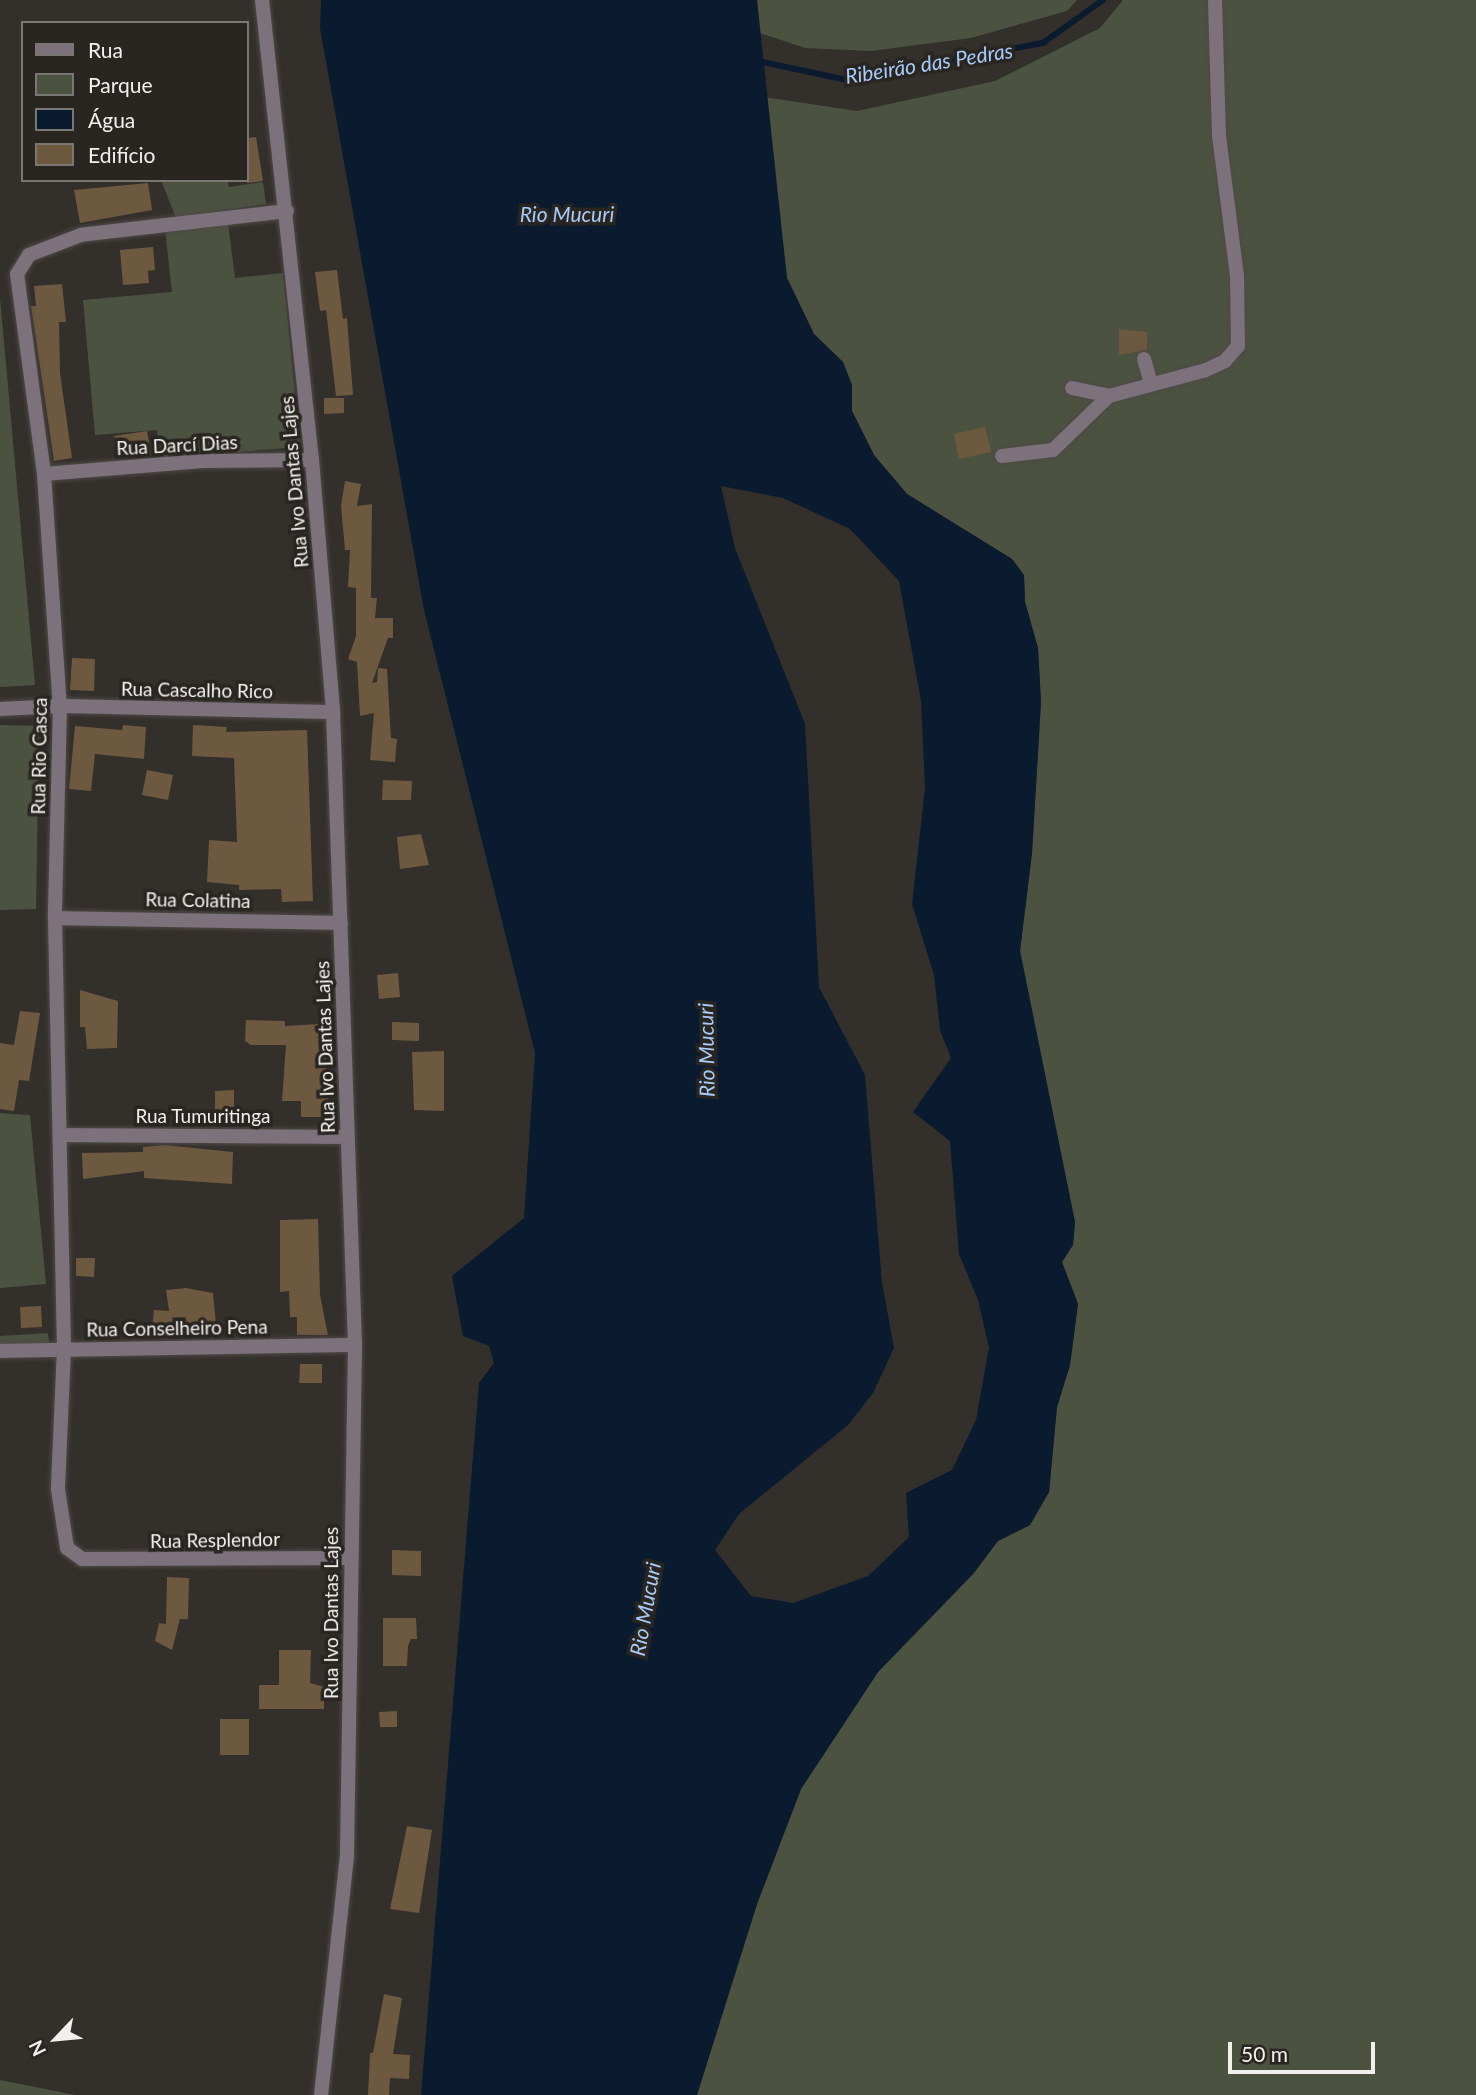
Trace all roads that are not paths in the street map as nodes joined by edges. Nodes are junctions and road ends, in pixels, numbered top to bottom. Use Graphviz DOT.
graph roads {
  1 [pos="262,0"];
  2 [pos="1215,0"];
  3 [pos="287,211"];
  4 [pos="1144,359"];
  5 [pos="1151,384"];
  6 [pos="1072,388"];
  7 [pos="1109,396"];
  8 [pos="1002,456"];
  9 [pos="312,460"];
  10 [pos="44,474"];
  11 [pos="60,706"];
  12 [pos="0,709"];
  13 [pos="333,712"];
  14 [pos="55,918"];
  15 [pos="341,923"];
  16 [pos="60,1135"];
  17 [pos="347,1136"];
  18 [pos="355,1345"];
  19 [pos="64,1349"];
  20 [pos="0,1352"];
  21 [pos="349,1558"];
  22 [pos="82,1559"];
  23 [pos="321,2095"];
  1 -- 3 [label="street, Rua Ivo Dantas Lajes"];
  2 -- 5 [label="street"];
  3 -- 9 [label="street, Rua Ivo Dantas Lajes"];
  3 -- 10 [label="street, Rua Rio Casca"];
  4 -- 5 [label="street"];
  5 -- 7 [label="street"];
  6 -- 7 [label="street"];
  7 -- 8 [label="street"];
  9 -- 10 [label="street, Rua Darcí Dias"];
  9 -- 13 [label="street, Rua Ivo Dantas Lajes"];
  10 -- 11 [label="street, Rua Rio Casca"];
  11 -- 12 [label="street, Rua Cascalho Rico"];
  11 -- 13 [label="street, Rua Cascalho Rico"];
  11 -- 14 [label="street, Rua Rio Casca"];
  13 -- 15 [label="street, Rua Ivo Dantas Lajes"];
  14 -- 15 [label="street, Rua Colatina"];
  14 -- 16 [label="street, Rua Rio Casca"];
  15 -- 17 [label="street, Rua Ivo Dantas Lajes"];
  16 -- 17 [label="street, Rua Tumuritinga"];
  16 -- 19 [label="street, Rua Rio Casca"];
  17 -- 18 [label="street, Rua Ivo Dantas Lajes"];
  18 -- 19 [label="street, Rua Conselheiro Pena"];
  18 -- 21 [label="street, Rua Ivo Dantas Lajes"];
  19 -- 20 [label="street, Rua Conselheiro Pena"];
  19 -- 22 [label="street, Rua Rio Casca"];
  21 -- 22 [label="street, Rua Resplendor"];
  21 -- 23 [label="street, Rua Ivo Dantas Lajes"];
}
